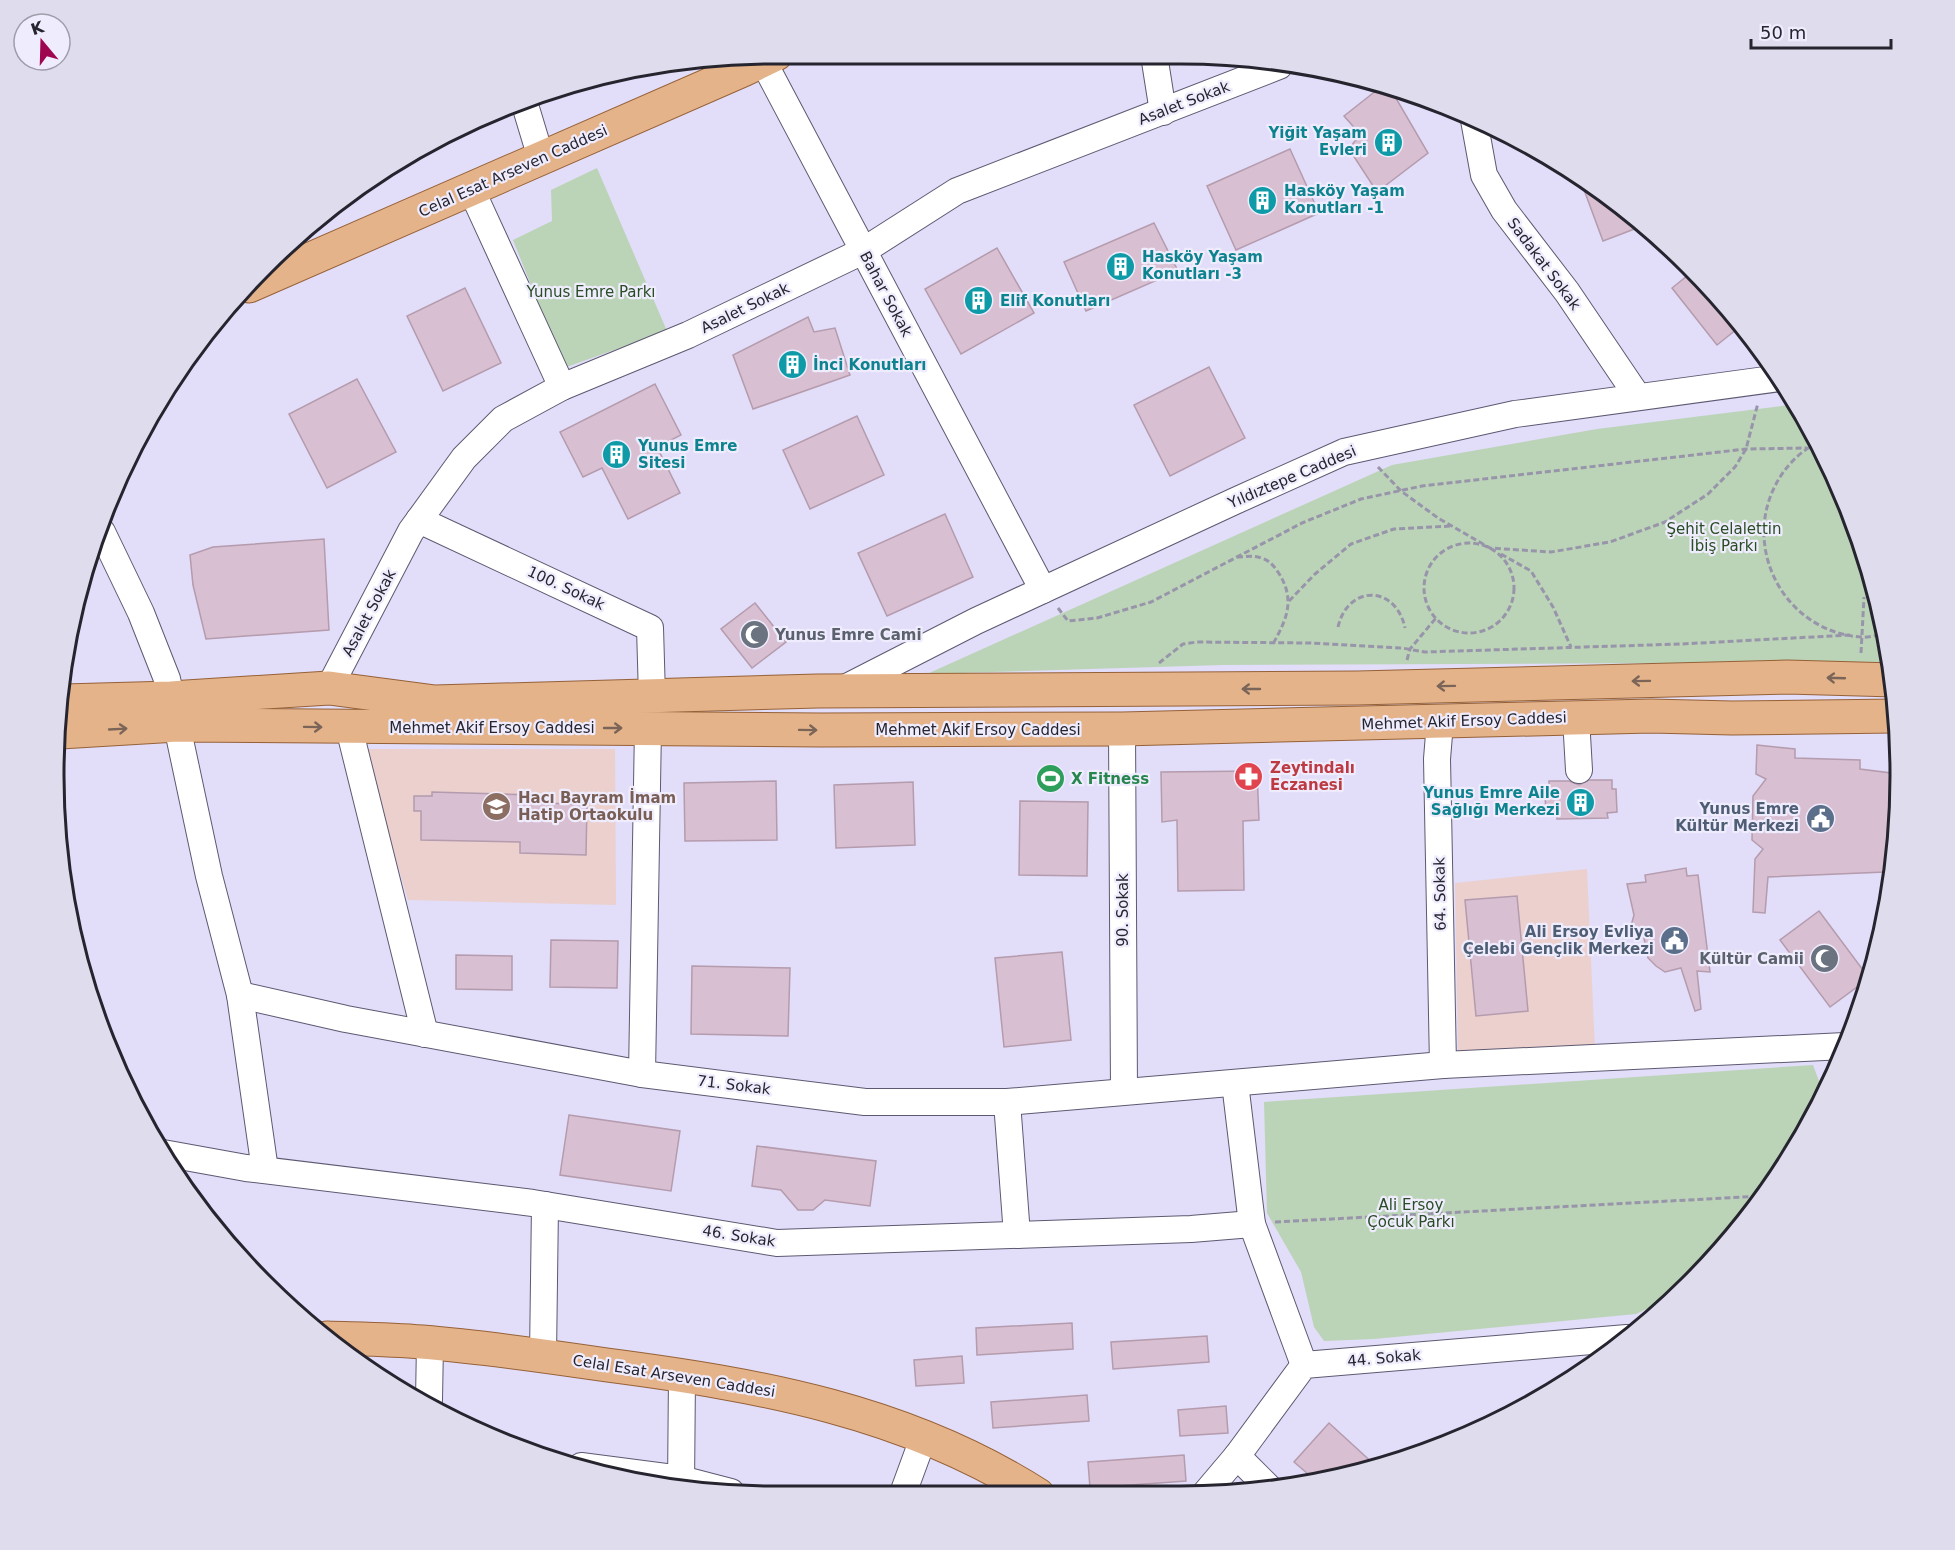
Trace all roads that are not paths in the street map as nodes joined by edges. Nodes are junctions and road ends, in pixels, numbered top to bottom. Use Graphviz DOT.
graph roads {
  1 [pos="772,64"];
  2 [pos="1155,64"];
  3 [pos="753,65"];
  4 [pos="1268,70"];
  5 [pos="526,110"];
  6 [pos="1163,112"];
  7 [pos="1476,130"];
  8 [pos="541,158"];
  9 [pos="471,189"];
  10 [pos="863,251"];
  11 [pos="285,262"];
  12 [pos="1770,379"];
  13 [pos="562,387"];
  14 [pos="1638,397"];
  15 [pos="419,520"];
  16 [pos="105,539"];
  17 [pos="1043,590"];
  18 [pos="1884,680"];
  19 [pos="329,687"];
  20 [pos="840,690"];
  21 [pos="651,696"];
  22 [pos="69,701"];
  23 [pos="174,712"];
  24 [pos="1888,716"];
  25 [pos="1576,718"];
  26 [pos="1440,722"];
  27 [pos="349,728"];
  28 [pos="648,728"];
  29 [pos="1122,729"];
  30 [pos="66,731"];
  31 [pos="1579,770"];
  32 [pos="240,995"];
  33 [pos="425,1034"];
  34 [pos="1836,1046"];
  35 [pos="1443,1065"];
  36 [pos="642,1074"];
  37 [pos="1235,1083"];
  38 [pos="1124,1091"];
  39 [pos="1007,1102"];
  40 [pos="175,1155"];
  41 [pos="265,1170"];
  42 [pos="545,1205"];
  43 [pos="1252,1224"];
  44 [pos="1017,1234"];
  45 [pos="342,1339"];
  46 [pos="1613,1339"];
  47 [pos="430,1343"];
  48 [pos="543,1356"];
  49 [pos="1304,1365"];
  50 [pos="682,1375"];
  51 [pos="429,1395"];
  52 [pos="924,1436"];
  53 [pos="1237,1456"];
  54 [pos="681,1479"];
  55 [pos="1261,1480"];
  56 [pos="1212,1485"];
  57 [pos="906,1486"];
  58 [pos="1022,1486"];
  1 -- 10 [label="street, Bahar Sokak"];
  2 -- 6 [label="street"];
  3 -- 8 [label="main road, Celal Esat Arseven Caddesi"];
  4 -- 6 [label="street, Asalet Sokak"];
  5 -- 8 [label="street"];
  6 -- 10 [label="street, Asalet Sokak"];
  7 -- 14 [label="street, Sadakat Sokak"];
  8 -- 9 [label="main road, Celal Esat Arseven Caddesi"];
  9 -- 11 [label="main road, Celal Esat Arseven Caddesi"];
  9 -- 13 [label="street"];
  10 -- 13 [label="street, Asalet Sokak"];
  10 -- 17 [label="street, Bahar Sokak"];
  12 -- 14 [label="street, Yıldıztepe Caddesi"];
  13 -- 15 [label="street, Asalet Sokak"];
  14 -- 17 [label="street, Yıldıztepe Caddesi"];
  15 -- 19 [label="street, Asalet Sokak"];
  15 -- 21 [label="street, 100. Sokak"];
  16 -- 23 [label="street"];
  17 -- 20 [label="street, Yıldıztepe Caddesi"];
  18 -- 20 [label="main road, Mehmet Akif Ersoy Caddesi, one-way"];
  19 -- 21 [label="main road, Mehmet Akif Ersoy Caddesi"];
  19 -- 23 [label="main road, Mehmet Akif Ersoy Caddesi"];
  20 -- 21 [label="main road, Mehmet Akif Ersoy Caddesi"];
  22 -- 23 [label="main road, Mehmet Akif Ersoy Caddesi"];
  23 -- 27 [label="main road, Mehmet Akif Ersoy Caddesi, one-way"];
  30 -- 23 [label="main road, Mehmet Akif Ersoy Caddesi, one-way"];
  23 -- 32 [label="street"];
  24 -- 25 [label="main road, Mehmet Akif Ersoy Caddesi"];
  25 -- 26 [label="main road, Mehmet Akif Ersoy Caddesi"];
  25 -- 31 [label="street"];
  26 -- 29 [label="main road, Mehmet Akif Ersoy Caddesi"];
  26 -- 35 [label="street, 64. Sokak"];
  27 -- 28 [label="main road, Mehmet Akif Ersoy Caddesi, one-way"];
  27 -- 33 [label="street"];
  28 -- 29 [label="main road, Mehmet Akif Ersoy Caddesi, one-way"];
  28 -- 36 [label="street"];
  29 -- 38 [label="street, 90. Sokak"];
  32 -- 33 [label="street, 71. Sokak"];
  32 -- 41 [label="street"];
  33 -- 36 [label="street, 71. Sokak"];
  34 -- 35 [label="street, 71. Sokak"];
  35 -- 37 [label="street, 71. Sokak"];
  36 -- 39 [label="street, 71. Sokak"];
  37 -- 38 [label="street, 71. Sokak"];
  37 -- 43 [label="street"];
  38 -- 39 [label="street, 71. Sokak"];
  39 -- 44 [label="street"];
  40 -- 41 [label="street, 46. Sokak"];
  41 -- 42 [label="street, 46. Sokak"];
  42 -- 44 [label="street, 46. Sokak"];
  42 -- 48 [label="street"];
  43 -- 44 [label="street, 46. Sokak"];
  43 -- 49 [label="street"];
  45 -- 47 [label="main road, Celal Esat Arseven Caddesi"];
  46 -- 49 [label="street, 44. Sokak"];
  47 -- 48 [label="main road, Celal Esat Arseven Caddesi"];
  47 -- 51 [label="street"];
  48 -- 50 [label="main road, Celal Esat Arseven Caddesi"];
  49 -- 53 [label="street"];
  50 -- 52 [label="main road, Celal Esat Arseven Caddesi"];
  50 -- 54 [label="street"];
  52 -- 57 [label="street"];
  52 -- 58 [label="main road, Celal Esat Arseven Caddesi"];
  53 -- 55 [label="street"];
  53 -- 56 [label="street"];
}
